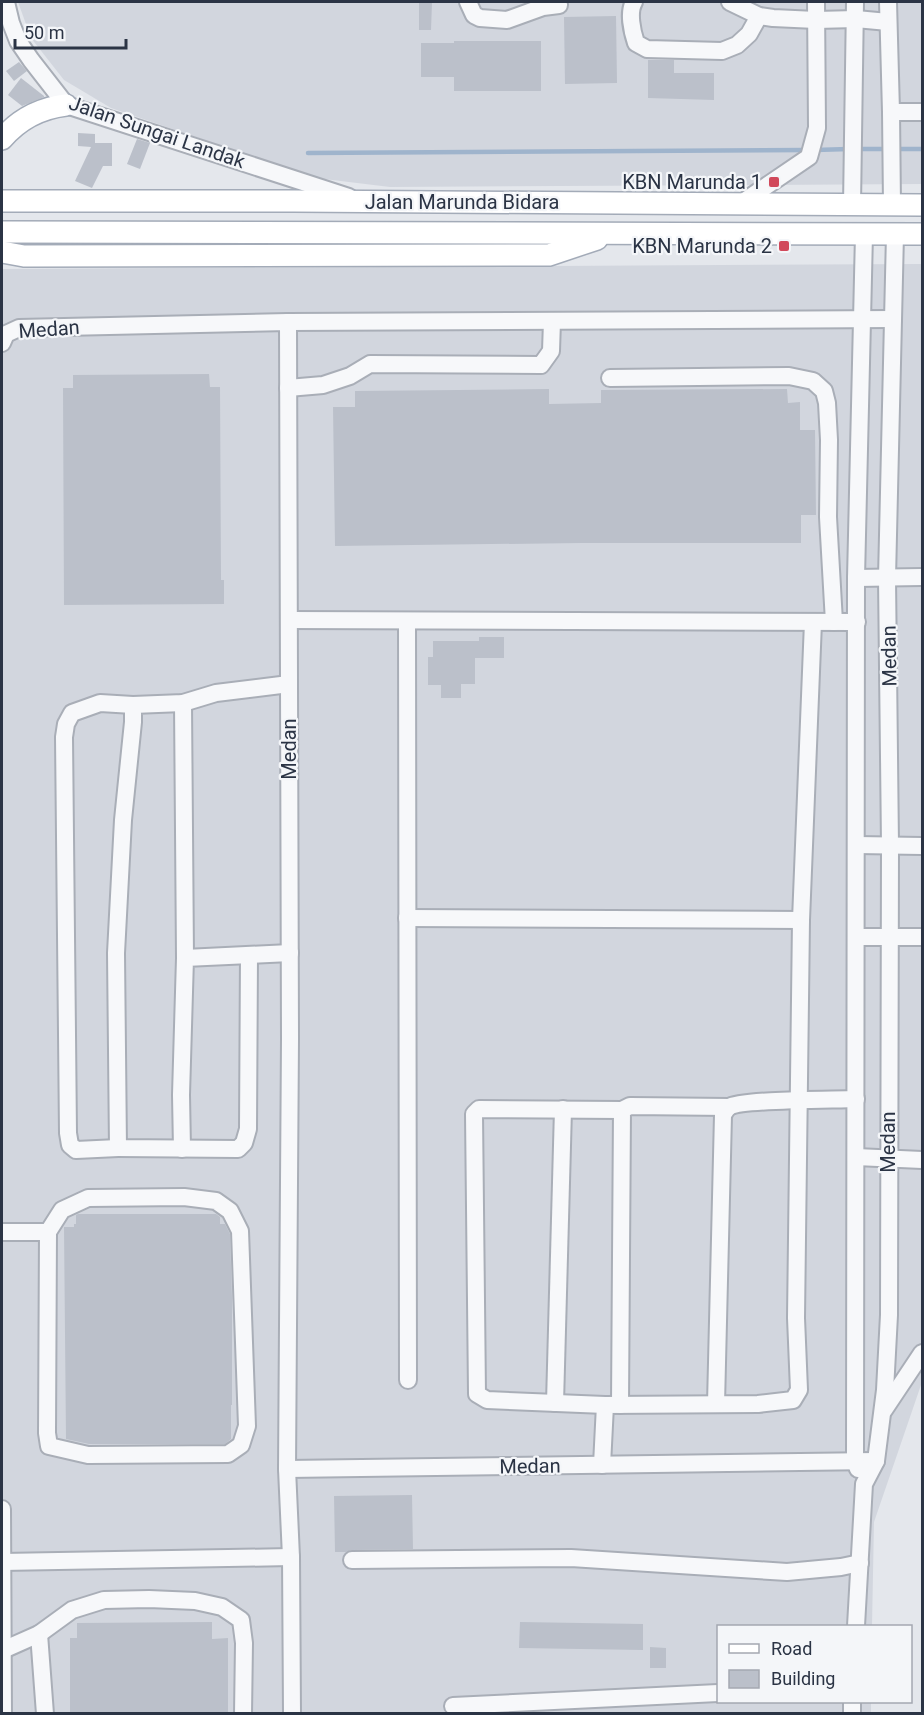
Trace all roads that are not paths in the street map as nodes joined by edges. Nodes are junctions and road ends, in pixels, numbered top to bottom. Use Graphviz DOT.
graph roads {
  1 [pos="6,2"];
  2 [pos="468,2"];
  3 [pos="634,2"];
  4 [pos="730,2"];
  5 [pos="816,2"];
  6 [pos="855,2"];
  7 [pos="888,2"];
  8 [pos="548,4"];
  9 [pos="759,16"];
  10 [pos="856,19"];
  11 [pos="816,20"];
  12 [pos="888,22"];
  13 [pos="66,105"];
  14 [pos="922,112"];
  15 [pos="891,120"];
  16 [pos="2,139"];
  17 [pos="2,201"];
  18 [pos="362,201"];
  19 [pos="740,204"];
  20 [pos="852,204"];
  21 [pos="892,204"];
  22 [pos="922,205"];
  23 [pos="2,232"];
  24 [pos="615,233"];
  25 [pos="864,234"];
  26 [pos="895,234"];
  27 [pos="922,234"];
  28 [pos="2,252"];
  29 [pos="893,319"];
  30 [pos="862,320"];
  31 [pos="552,321"];
  32 [pos="288,322"];
  33 [pos="2,342"];
  34 [pos="610,378"];
  35 [pos="288,388"];
  36 [pos="856,578"];
  37 [pos="887,578"];
  38 [pos="922,578"];
  39 [pos="289,620"];
  40 [pos="407,621"];
  41 [pos="813,622"];
  42 [pos="834,622"];
  43 [pos="856,622"];
  44 [pos="289,684"];
  45 [pos="183,703"];
  46 [pos="133,705"];
  47 [pos="856,845"];
  48 [pos="890,845"];
  49 [pos="922,846"];
  50 [pos="407,918"];
  51 [pos="801,920"];
  52 [pos="856,937"];
  53 [pos="889,937"];
  54 [pos="922,937"];
  55 [pos="290,953"];
  56 [pos="249,955"];
  57 [pos="185,958"];
  58 [pos="856,1099"];
  59 [pos="799,1100"];
  60 [pos="729,1107"];
  61 [pos="563,1109"];
  62 [pos="622,1110"];
  63 [pos="118,1148"];
  64 [pos="182,1149"];
  65 [pos="856,1158"];
  66 [pos="888,1159"];
  67 [pos="922,1160"];
  68 [pos="2,1232"];
  69 [pos="48,1232"];
  70 [pos="922,1353"];
  71 [pos="408,1380"];
  72 [pos="555,1403"];
  73 [pos="716,1404"];
  74 [pos="612,1405"];
  75 [pos="882,1413"];
  76 [pos="855,1461"];
  77 [pos="876,1461"];
  78 [pos="602,1465"];
  79 [pos="287,1469"];
  80 [pos="864,1484"];
  81 [pos="2,1509"];
  82 [pos="291,1557"];
  83 [pos="352,1560"];
  84 [pos="2,1562"];
  85 [pos="860,1563"];
  86 [pos="856,1625"];
  87 [pos="39,1634"];
  88 [pos="3,1650"];
  89 [pos="717,1693"];
  90 [pos="453,1706"];
  91 [pos="3,1713"];
  92 [pos="45,1713"];
  93 [pos="243,1713"];
  94 [pos="292,1713"];
  1 -- 13 [label="street, Jalan Sungai Landak"];
  2 -- 8 [label="street"];
  3 -- 9 [label="street"];
  4 -- 9 [label="street"];
  5 -- 11 [label="street"];
  6 -- 10 [label="street"];
  7 -- 12 [label="street"];
  9 -- 11 [label="street"];
  10 -- 11 [label="street"];
  10 -- 12 [label="street"];
  10 -- 20 [label="street"];
  11 -- 19 [label="street"];
  12 -- 15 [label="street"];
  13 -- 16 [label="main road"];
  13 -- 18 [label="street, Jalan Sungai Landak"];
  14 -- 15 [label="street"];
  15 -- 21 [label="street"];
  17 -- 18 [label="main road, Jalan Marunda Bidara"];
  18 -- 19 [label="main road, Jalan Marunda Bidara"];
  19 -- 20 [label="main road, Jalan Marunda Bidara"];
  20 -- 21 [label="main road, Jalan Marunda Bidara"];
  21 -- 22 [label="main road, Jalan Marunda Bidara"];
  23 -- 24 [label="main road, Jalan Marunda Bidara"];
  24 -- 25 [label="main road, Jalan Marunda Bidara"];
  24 -- 28 [label="main road"];
  25 -- 26 [label="main road, Jalan Marunda Bidara"];
  25 -- 30 [label="street"];
  26 -- 27 [label="main road, Jalan Marunda Bidara"];
  26 -- 29 [label="street, Medan"];
  29 -- 30 [label="street"];
  29 -- 37 [label="street, Medan"];
  30 -- 31 [label="street"];
  30 -- 36 [label="street"];
  31 -- 32 [label="street"];
  31 -- 35 [label="street"];
  32 -- 33 [label="street, Medan"];
  32 -- 35 [label="street, Medan"];
  34 -- 42 [label="street"];
  35 -- 39 [label="street, Medan"];
  36 -- 37 [label="street"];
  36 -- 43 [label="street"];
  37 -- 38 [label="street"];
  37 -- 48 [label="street, Medan"];
  39 -- 40 [label="street"];
  39 -- 44 [label="street, Medan"];
  40 -- 41 [label="street"];
  40 -- 50 [label="street"];
  41 -- 42 [label="street"];
  41 -- 51 [label="street"];
  42 -- 43 [label="street"];
  43 -- 47 [label="street"];
  44 -- 45 [label="street"];
  44 -- 55 [label="street, Medan"];
  45 -- 46 [label="street"];
  45 -- 57 [label="street"];
  46 -- 63 [label="street"];
  46 -- 63 [label="street"];
  47 -- 48 [label="street"];
  47 -- 52 [label="street"];
  48 -- 49 [label="street"];
  48 -- 53 [label="street, Medan"];
  50 -- 51 [label="street"];
  50 -- 71 [label="street"];
  51 -- 59 [label="street"];
  52 -- 53 [label="street"];
  52 -- 58 [label="street"];
  53 -- 54 [label="street"];
  53 -- 66 [label="street, Medan"];
  55 -- 56 [label="street"];
  55 -- 79 [label="street, Medan"];
  56 -- 57 [label="street"];
  56 -- 64 [label="street"];
  57 -- 64 [label="street"];
  58 -- 59 [label="street"];
  58 -- 65 [label="street"];
  59 -- 60 [label="street"];
  59 -- 73 [label="street"];
  60 -- 62 [label="street"];
  60 -- 73 [label="street"];
  61 -- 62 [label="street"];
  61 -- 72 [label="street"];
  61 -- 72 [label="street"];
  62 -- 74 [label="street"];
  63 -- 64 [label="street"];
  65 -- 66 [label="street"];
  65 -- 76 [label="street"];
  66 -- 67 [label="street"];
  66 -- 75 [label="street, Medan"];
  68 -- 69 [label="street"];
  69 -- 69 [label="street"];
  70 -- 75 [label="street"];
  72 -- 74 [label="street"];
  73 -- 74 [label="street"];
  74 -- 78 [label="street"];
  75 -- 77 [label="street, Medan"];
  76 -- 77 [label="street, Medan"];
  76 -- 78 [label="street, Medan"];
  76 -- 80 [label="street"];
  77 -- 80 [label="street"];
  78 -- 79 [label="street, Medan"];
  79 -- 82 [label="street, Medan"];
  80 -- 85 [label="street"];
  81 -- 84 [label="street"];
  82 -- 84 [label="street"];
  82 -- 94 [label="street, Medan"];
  83 -- 85 [label="street"];
  84 -- 88 [label="street"];
  85 -- 86 [label="street"];
  87 -- 88 [label="street"];
  87 -- 92 [label="street"];
  87 -- 93 [label="street"];
  88 -- 91 [label="street"];
  89 -- 90 [label="street"];
}
